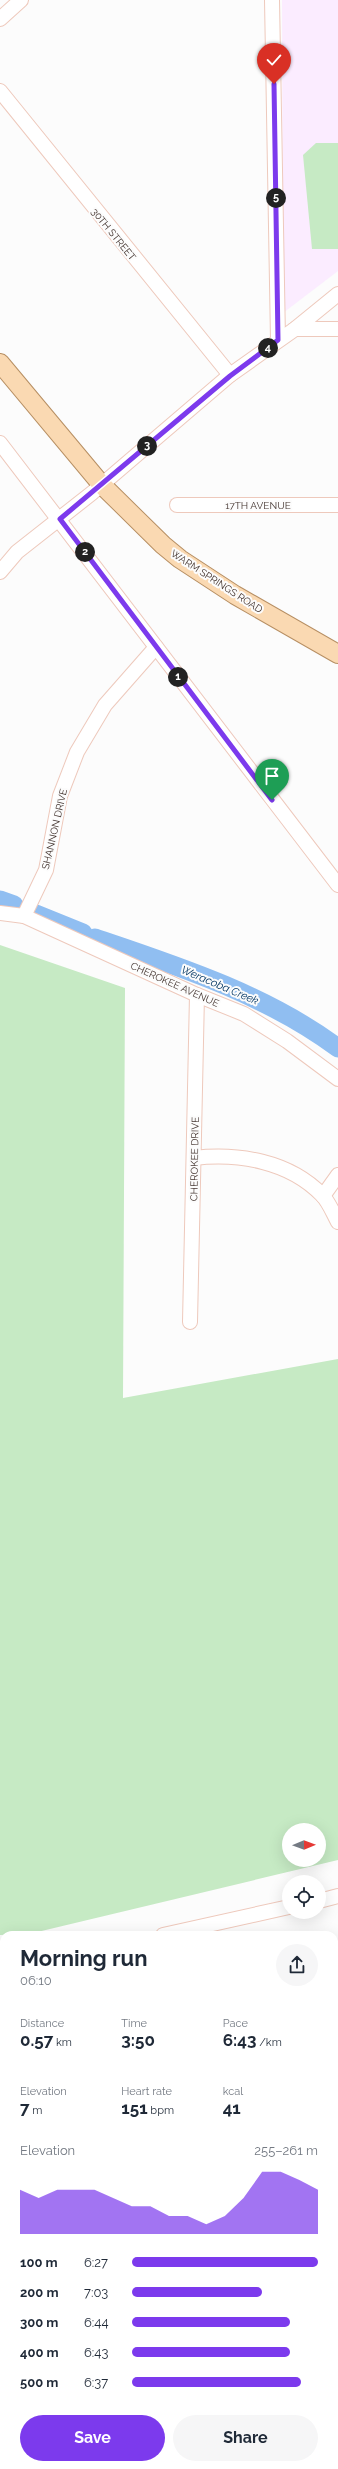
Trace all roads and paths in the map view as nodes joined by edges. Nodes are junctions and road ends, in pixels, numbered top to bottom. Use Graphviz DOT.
graph roads {
  1 [pos="21,0"];
  2 [pos="272,0"];
  3 [pos="0,19"];
  4 [pos="0,91"];
  5 [pos="338,294"];
  6 [pos="295,329"];
  7 [pos="338,329"];
  8 [pos="278,340"];
  9 [pos="0,363"];
  10 [pos="230,376"];
  11 [pos="0,443"];
  12 [pos="101,484"];
  13 [pos="177,505"];
  14 [pos="338,505"];
  15 [pos="60,519"];
  16 [pos="0,572"];
  17 [pos="156,647"];
  18 [pos="338,654"];
  19 [pos="338,883"];
  20 [pos="0,913"];
  21 [pos="24,916"];
  22 [pos="197,995"];
  23 [pos="338,1079"];
  24 [pos="194,1158"];
  25 [pos="338,1175"];
  26 [pos="322,1196"];
  27 [pos="338,1222"];
  28 [pos="190,1322"];
  29 [pos="338,1896"];
  30 [pos="326,1899"];
  31 [pos="282,1909"];
  32 [pos="181,1931"];
  1 -- 3 [label="street"];
  2 -- 8 [label="street"];
  4 -- 10 [label="street, 30TH STREET"];
  5 -- 6 [label="street"];
  6 -- 7 [label="street"];
  6 -- 8 [label="street"];
  8 -- 10 [label="street"];
  9 -- 12 [label="main road, WARM SPRINGS ROAD"];
  10 -- 12 [label="street"];
  11 -- 15 [label="street"];
  12 -- 15 [label="street"];
  12 -- 18 [label="main road, WARM SPRINGS ROAD"];
  13 -- 14 [label="street, 17TH AVENUE"];
  15 -- 16 [label="street"];
  15 -- 17 [label="street"];
  17 -- 19 [label="street"];
  17 -- 21 [label="street, SHANNON DRIVE"];
  20 -- 21 [label="street, CHEROKEE AVENUE"];
  21 -- 22 [label="street, CHEROKEE AVENUE"];
  22 -- 23 [label="street, CHEROKEE AVENUE"];
  22 -- 24 [label="street, CHEROKEE DRIVE"];
  24 -- 26 [label="street"];
  24 -- 28 [label="street, CHEROKEE DRIVE"];
  25 -- 26 [label="street"];
  26 -- 27 [label="street"];
  29 -- 30 [label="street"];
  31 -- 32 [label="street"];
}
